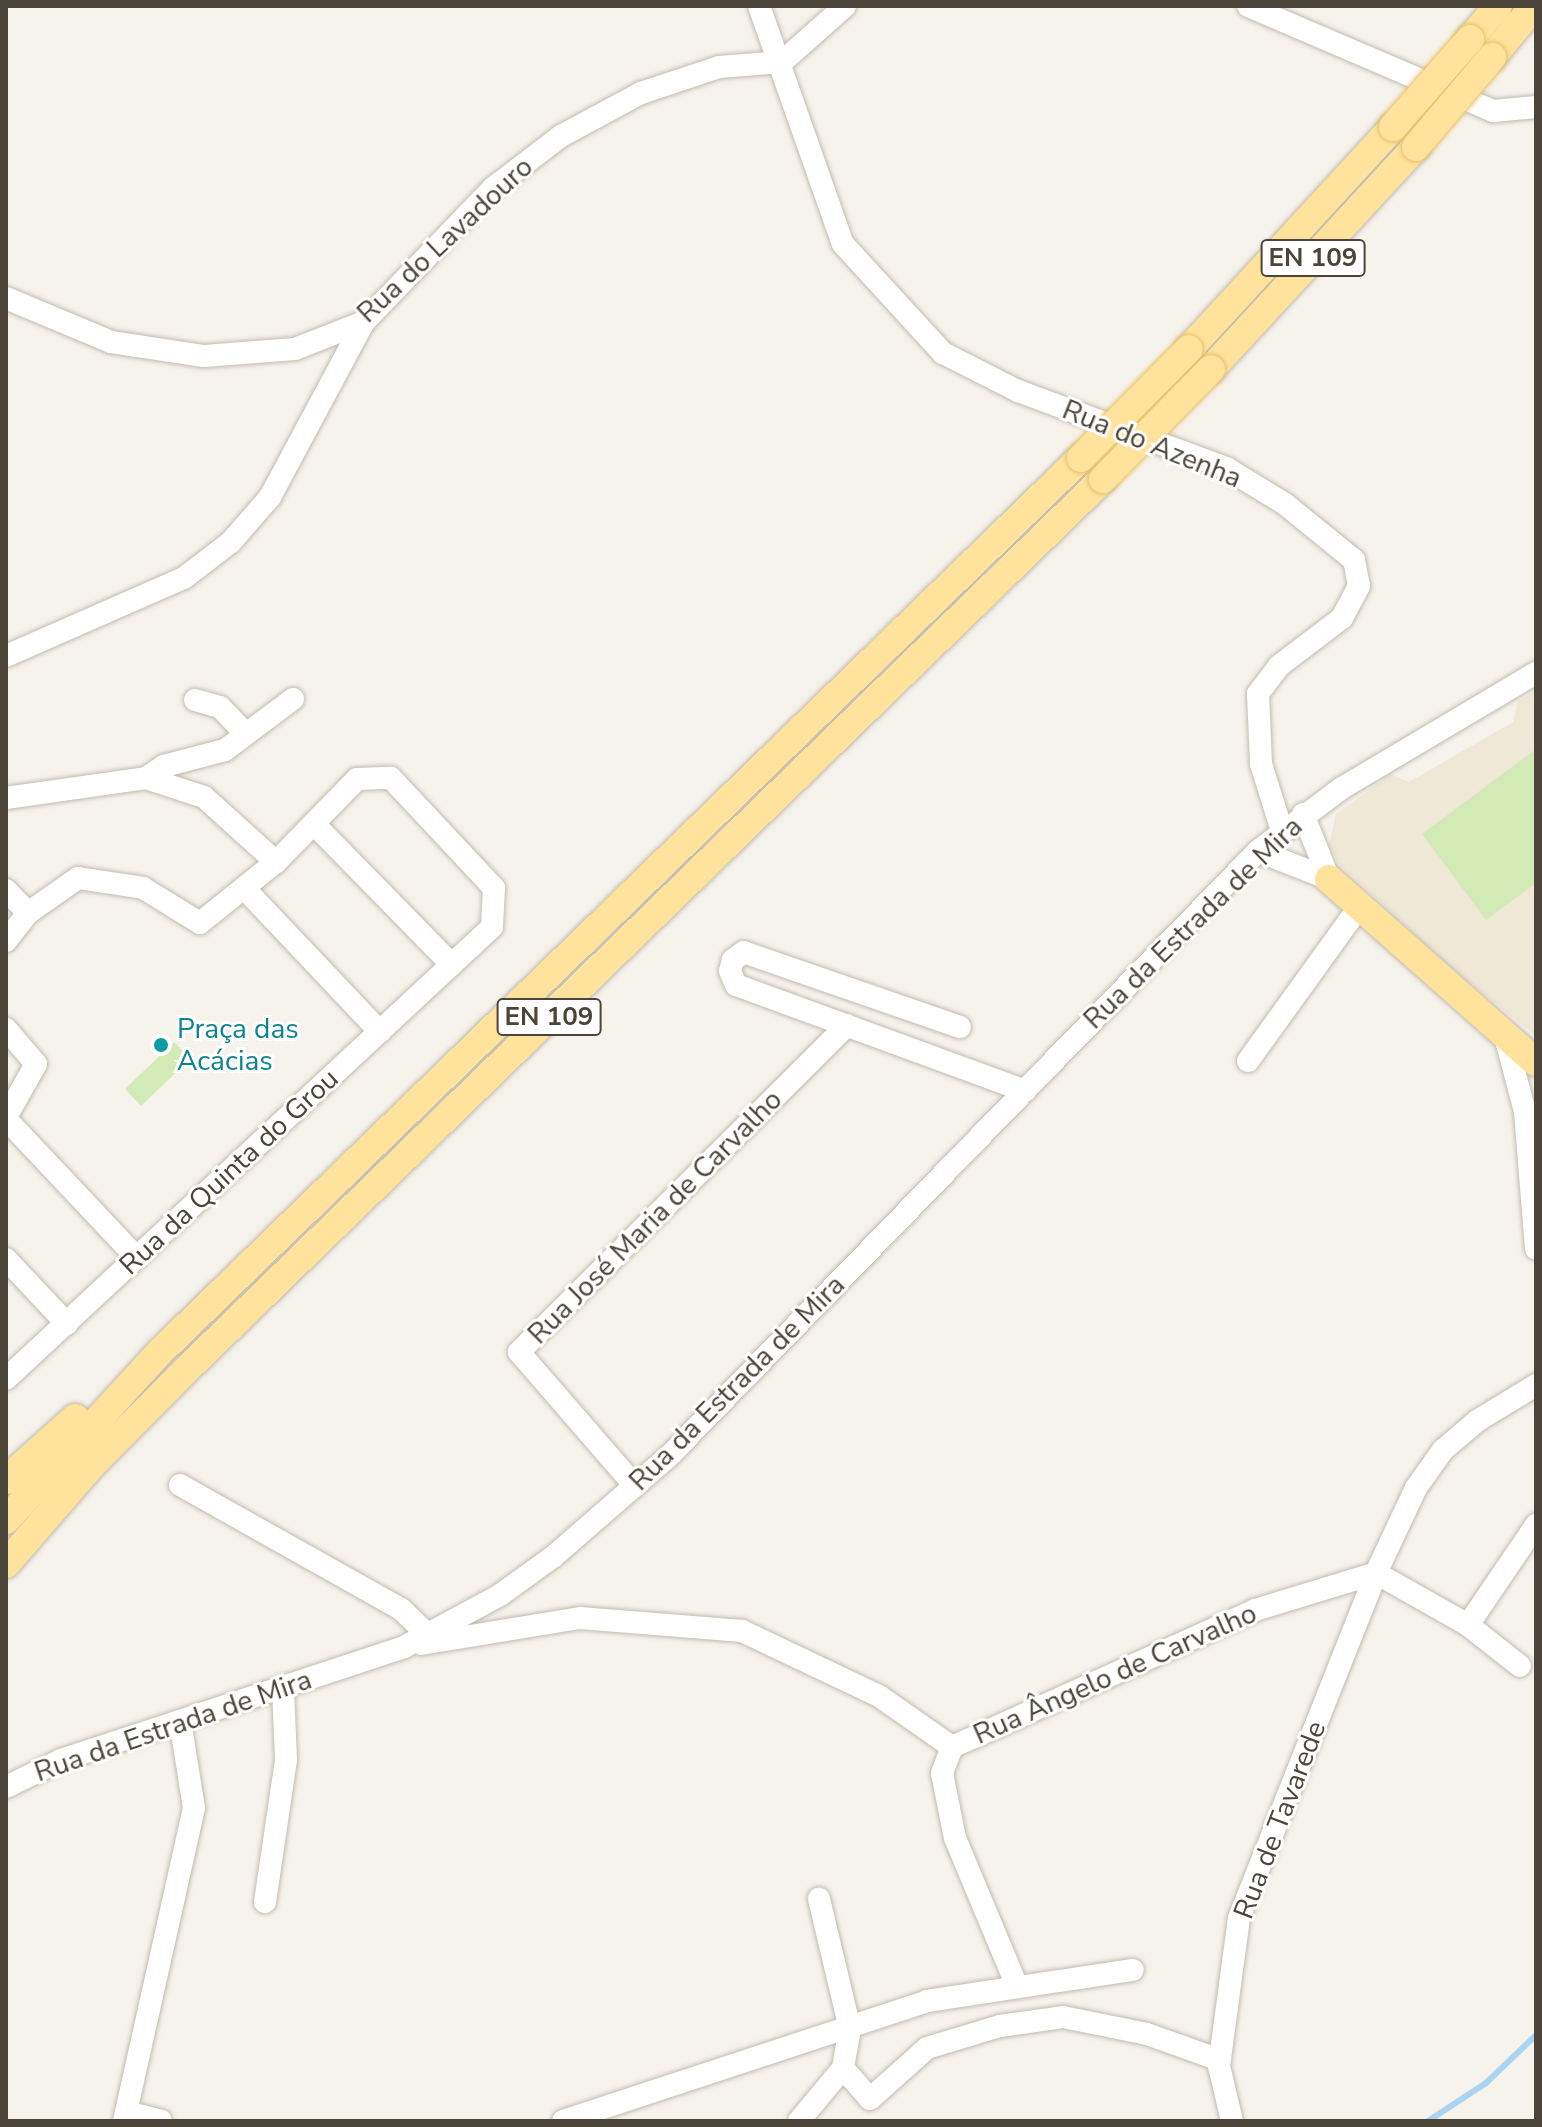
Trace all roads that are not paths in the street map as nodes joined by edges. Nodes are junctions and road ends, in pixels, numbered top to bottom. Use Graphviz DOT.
graph roads {
  1 [pos="759,6"];
  2 [pos="845,6"];
  3 [pos="1248,6"];
  4 [pos="1498,6"];
  5 [pos="1534,6"];
  6 [pos="782,62"];
  7 [pos="1536,107"];
  8 [pos="6,298"];
  9 [pos="364,322"];
  10 [pos="6,656"];
  11 [pos="1536,673"];
  12 [pos="293,699"];
  13 [pos="195,700"];
  14 [pos="245,733"];
  15 [pos="146,778"];
  16 [pos="6,798"];
  17 [pos="1303,814"];
  18 [pos="314,824"];
  19 [pos="1282,831"];
  20 [pos="1258,851"];
  21 [pos="276,862"];
  22 [pos="1329,879"];
  23 [pos="244,888"];
  24 [pos="6,890"];
  25 [pos="1359,907"];
  26 [pos="28,913"];
  27 [pos="6,941"];
  28 [pos="452,965"];
  29 [pos="847,1025"];
  30 [pos="960,1027"];
  31 [pos="6,1029"];
  32 [pos="380,1032"];
  33 [pos="1506,1040"];
  34 [pos="1248,1061"];
  35 [pos="1536,1062"];
  36 [pos="1025,1091"];
  37 [pos="6,1118"];
  38 [pos="1536,1249"];
  39 [pos="137,1258"];
  40 [pos="6,1259"];
  41 [pos="67,1324"];
  42 [pos="161,1351"];
  43 [pos="6,1379"];
  44 [pos="1536,1385"];
  45 [pos="6,1480"];
  46 [pos="180,1485"];
  47 [pos="635,1486"];
  48 [pos="6,1520"];
  49 [pos="1536,1525"];
  50 [pos="6,1564"];
  51 [pos="1376,1573"];
  52 [pos="1468,1625"];
  53 [pos="427,1634"];
  54 [pos="404,1647"];
  55 [pos="1520,1666"];
  56 [pos="283,1687"];
  57 [pos="180,1721"];
  58 [pos="952,1747"];
  59 [pos="6,1787"];
  60 [pos="819,1899"];
  61 [pos="265,1902"];
  62 [pos="1133,1970"];
  63 [pos="1016,1984"];
  64 [pos="850,2029"];
  65 [pos="1220,2060"];
  66 [pos="843,2068"];
  67 [pos="140,2118"];
  68 [pos="563,2121"];
  69 [pos="799,2121"];
  70 [pos="1232,2121"];
  1 -- 6 [label="street, Rua do Azenha"];
  2 -- 6 [label="street"];
  3 -- 7 [label="street"];
  4 -- 42 [label="main road, EN 109, bridge"];
  5 -- 50 [label="main road, EN 109, bridge"];
  6 -- 9 [label="street, Rua do Lavadouro"];
  6 -- 19 [label="street, Rua do Azenha"];
  8 -- 9 [label="street, Rua do Lavadouro"];
  9 -- 10 [label="street"];
  11 -- 17 [label="street, Rua da Estrada de Mira"];
  12 -- 14 [label="street"];
  13 -- 14 [label="street"];
  14 -- 15 [label="street"];
  15 -- 16 [label="street"];
  15 -- 21 [label="street"];
  17 -- 19 [label="street, Rua da Estrada de Mira"];
  17 -- 22 [label="street"];
  18 -- 21 [label="street, Rua da Quinta do Grou"];
  18 -- 28 [label="street"];
  18 -- 28 [label="street, Rua da Quinta do Grou"];
  19 -- 20 [label="street, Rua da Estrada de Mira"];
  20 -- 22 [label="street"];
  20 -- 36 [label="street, Rua da Estrada de Mira"];
  21 -- 23 [label="street, Rua da Quinta do Grou"];
  22 -- 25 [label="main road"];
  23 -- 26 [label="street, Rua da Quinta do Grou"];
  23 -- 32 [label="street"];
  24 -- 26 [label="street"];
  25 -- 33 [label="main road"];
  25 -- 34 [label="street"];
  26 -- 27 [label="street"];
  28 -- 32 [label="street, Rua da Quinta do Grou"];
  29 -- 30 [label="street"];
  29 -- 36 [label="street"];
  29 -- 47 [label="street, Rua José Maria de Carvalho"];
  31 -- 37 [label="street"];
  32 -- 39 [label="street, Rua da Quinta do Grou"];
  33 -- 35 [label="main road"];
  33 -- 38 [label="street"];
  36 -- 47 [label="street, Rua da Estrada de Mira"];
  37 -- 39 [label="street"];
  39 -- 41 [label="street, Rua da Quinta do Grou"];
  40 -- 41 [label="street"];
  41 -- 43 [label="street, Rua da Quinta do Grou"];
  42 -- 45 [label="main road"];
  42 -- 48 [label="main road, EN 109"];
  44 -- 51 [label="street, Rua de Tavarede"];
  46 -- 53 [label="street"];
  47 -- 53 [label="street, Rua da Estrada de Mira"];
  49 -- 52 [label="street"];
  51 -- 52 [label="street"];
  51 -- 58 [label="street, Rua Ângelo de Carvalho"];
  51 -- 65 [label="street, Rua de Tavarede"];
  52 -- 55 [label="street"];
  53 -- 54 [label="street, Rua da Estrada de Mira"];
  54 -- 56 [label="street, Rua da Estrada de Mira"];
  54 -- 58 [label="street, Rua Ângelo de Carvalho"];
  56 -- 57 [label="street, Rua da Estrada de Mira"];
  56 -- 61 [label="street"];
  57 -- 59 [label="street, Rua da Estrada de Mira"];
  57 -- 67 [label="street"];
  58 -- 63 [label="street"];
  60 -- 64 [label="street"];
  62 -- 63 [label="street"];
  63 -- 64 [label="street"];
  64 -- 66 [label="street"];
  64 -- 68 [label="street"];
  65 -- 66 [label="street"];
  65 -- 70 [label="street, Rua de Tavarede"];
  66 -- 69 [label="street"];
}
